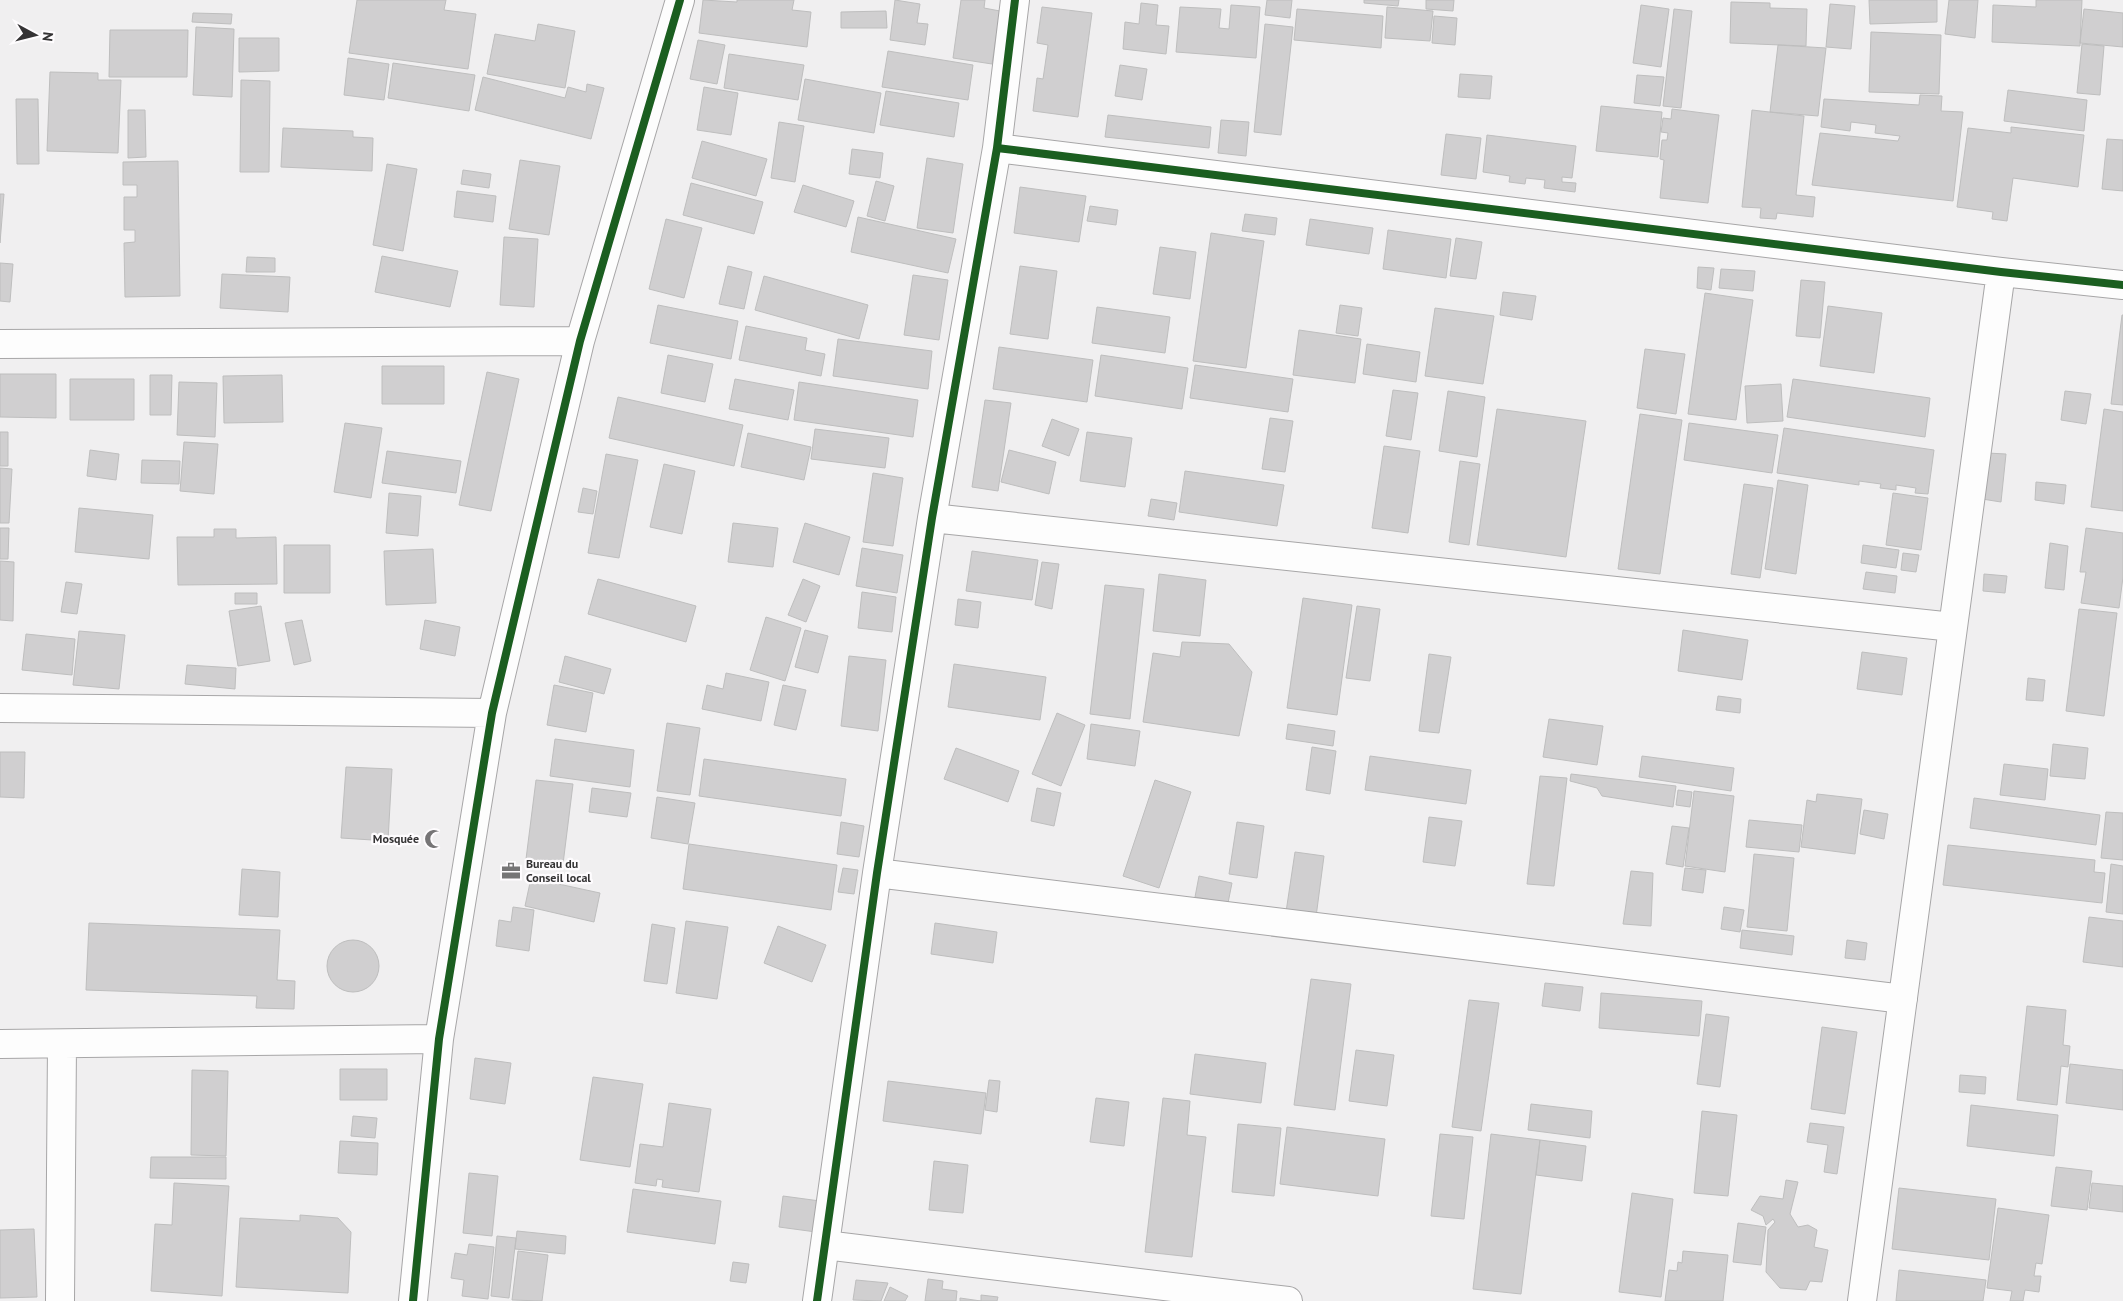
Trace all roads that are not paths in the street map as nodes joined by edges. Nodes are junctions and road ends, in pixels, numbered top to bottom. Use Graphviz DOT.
graph roads {
  1 [pos="680,0"];
  2 [pos="1015,0"];
  3 [pos="997,148"];
  4 [pos="2001,272"];
  5 [pos="2123,285"];
  6 [pos="580,341"];
  7 [pos="0,344"];
  8 [pos="932,518"];
  9 [pos="1953,627"];
  10 [pos="0,708"];
  11 [pos="492,713"];
  12 [pos="877,873"];
  13 [pos="1903,1000"];
  14 [pos="439,1038"];
  15 [pos="0,1044"];
  16 [pos="62,1044"];
  17 [pos="825,1245"];
  18 [pos="60,1301"];
  19 [pos="413,1301"];
  20 [pos="817,1301"];
  21 [pos="1288,1301"];
  22 [pos="1862,1301"];
  1 -- 6 [label="street"];
  2 -- 3 [label="street"];
  3 -- 4 [label="street"];
  3 -- 8 [label="street"];
  4 -- 5 [label="street"];
  4 -- 9 [label="street"];
  6 -- 7 [label="street"];
  6 -- 11 [label="street"];
  8 -- 9 [label="street"];
  8 -- 12 [label="street"];
  9 -- 13 [label="street"];
  10 -- 11 [label="street"];
  11 -- 14 [label="street"];
  12 -- 13 [label="street"];
  12 -- 17 [label="street"];
  13 -- 22 [label="street"];
  14 -- 16 [label="street"];
  14 -- 19 [label="street"];
  15 -- 16 [label="street"];
  16 -- 18 [label="street"];
  17 -- 20 [label="street"];
  17 -- 21 [label="street"];
}
